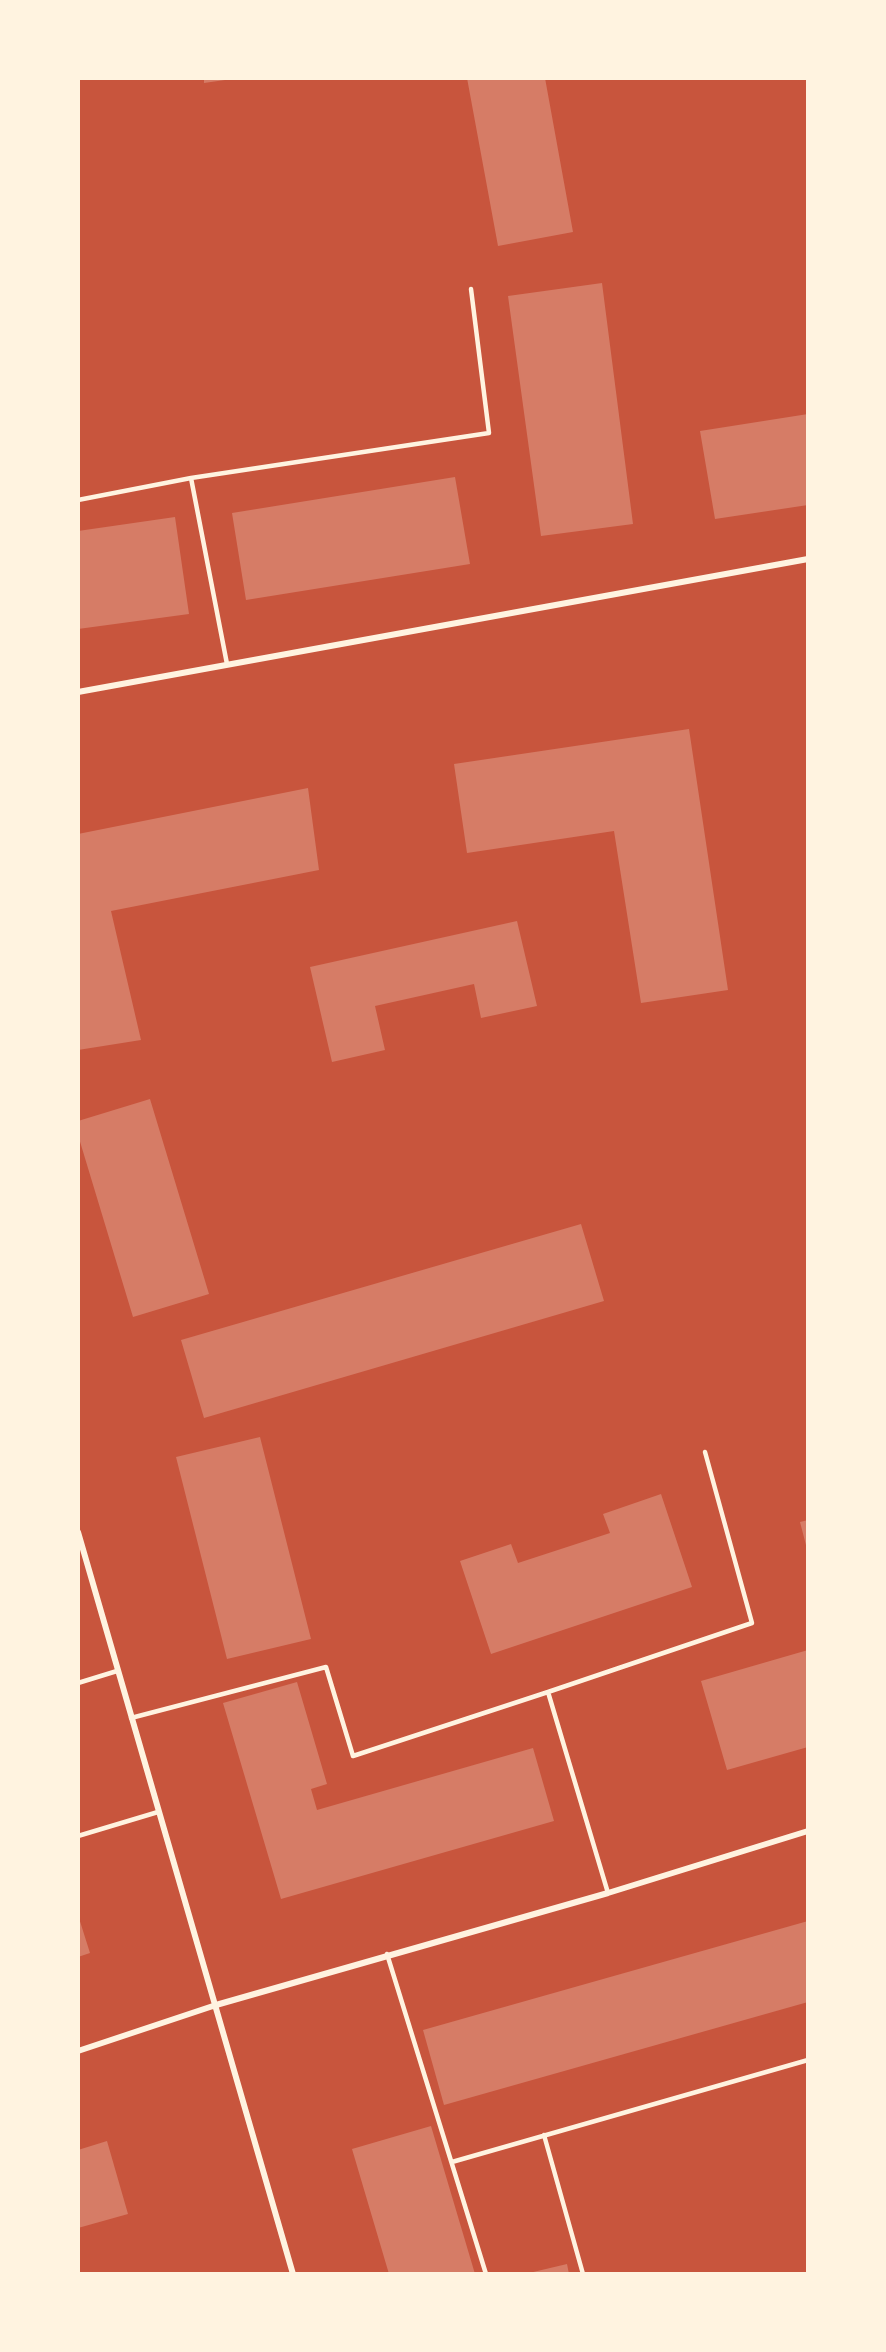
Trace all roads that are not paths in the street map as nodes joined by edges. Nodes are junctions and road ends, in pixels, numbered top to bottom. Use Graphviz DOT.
graph roads {
  1 [pos="471,289"];
  2 [pos="191,478"];
  3 [pos="78,500"];
  4 [pos="808,559"];
  5 [pos="227,664"];
  6 [pos="78,692"];
  7 [pos="705,1452"];
  8 [pos="78,1532"];
  9 [pos="117,1671"];
  10 [pos="78,1683"];
  11 [pos="548,1692"];
  12 [pos="131,1718"];
  13 [pos="158,1812"];
  14 [pos="808,1831"];
  15 [pos="78,1836"];
  16 [pos="608,1893"];
  17 [pos="387,1954"];
  18 [pos="216,2005"];
  19 [pos="78,2050"];
  20 [pos="808,2060"];
  21 [pos="544,2136"];
  22 [pos="452,2162"];
  23 [pos="293,2274"];
  24 [pos="486,2274"];
  25 [pos="583,2274"];
  1 -- 2 [label="lane"];
  2 -- 3 [label="lane"];
  2 -- 5 [label="lane"];
  4 -- 5 [label="street"];
  5 -- 6 [label="street"];
  7 -- 11 [label="lane"];
  8 -- 9 [label="street"];
  9 -- 10 [label="lane"];
  9 -- 12 [label="street"];
  11 -- 12 [label="lane"];
  11 -- 16 [label="lane"];
  12 -- 13 [label="street"];
  13 -- 15 [label="lane"];
  13 -- 18 [label="street"];
  14 -- 16 [label="street"];
  16 -- 17 [label="street"];
  17 -- 18 [label="street"];
  17 -- 22 [label="lane"];
  18 -- 19 [label="street"];
  18 -- 23 [label="street"];
  20 -- 21 [label="lane"];
  21 -- 22 [label="lane"];
  21 -- 25 [label="lane"];
  22 -- 24 [label="lane"];
}
